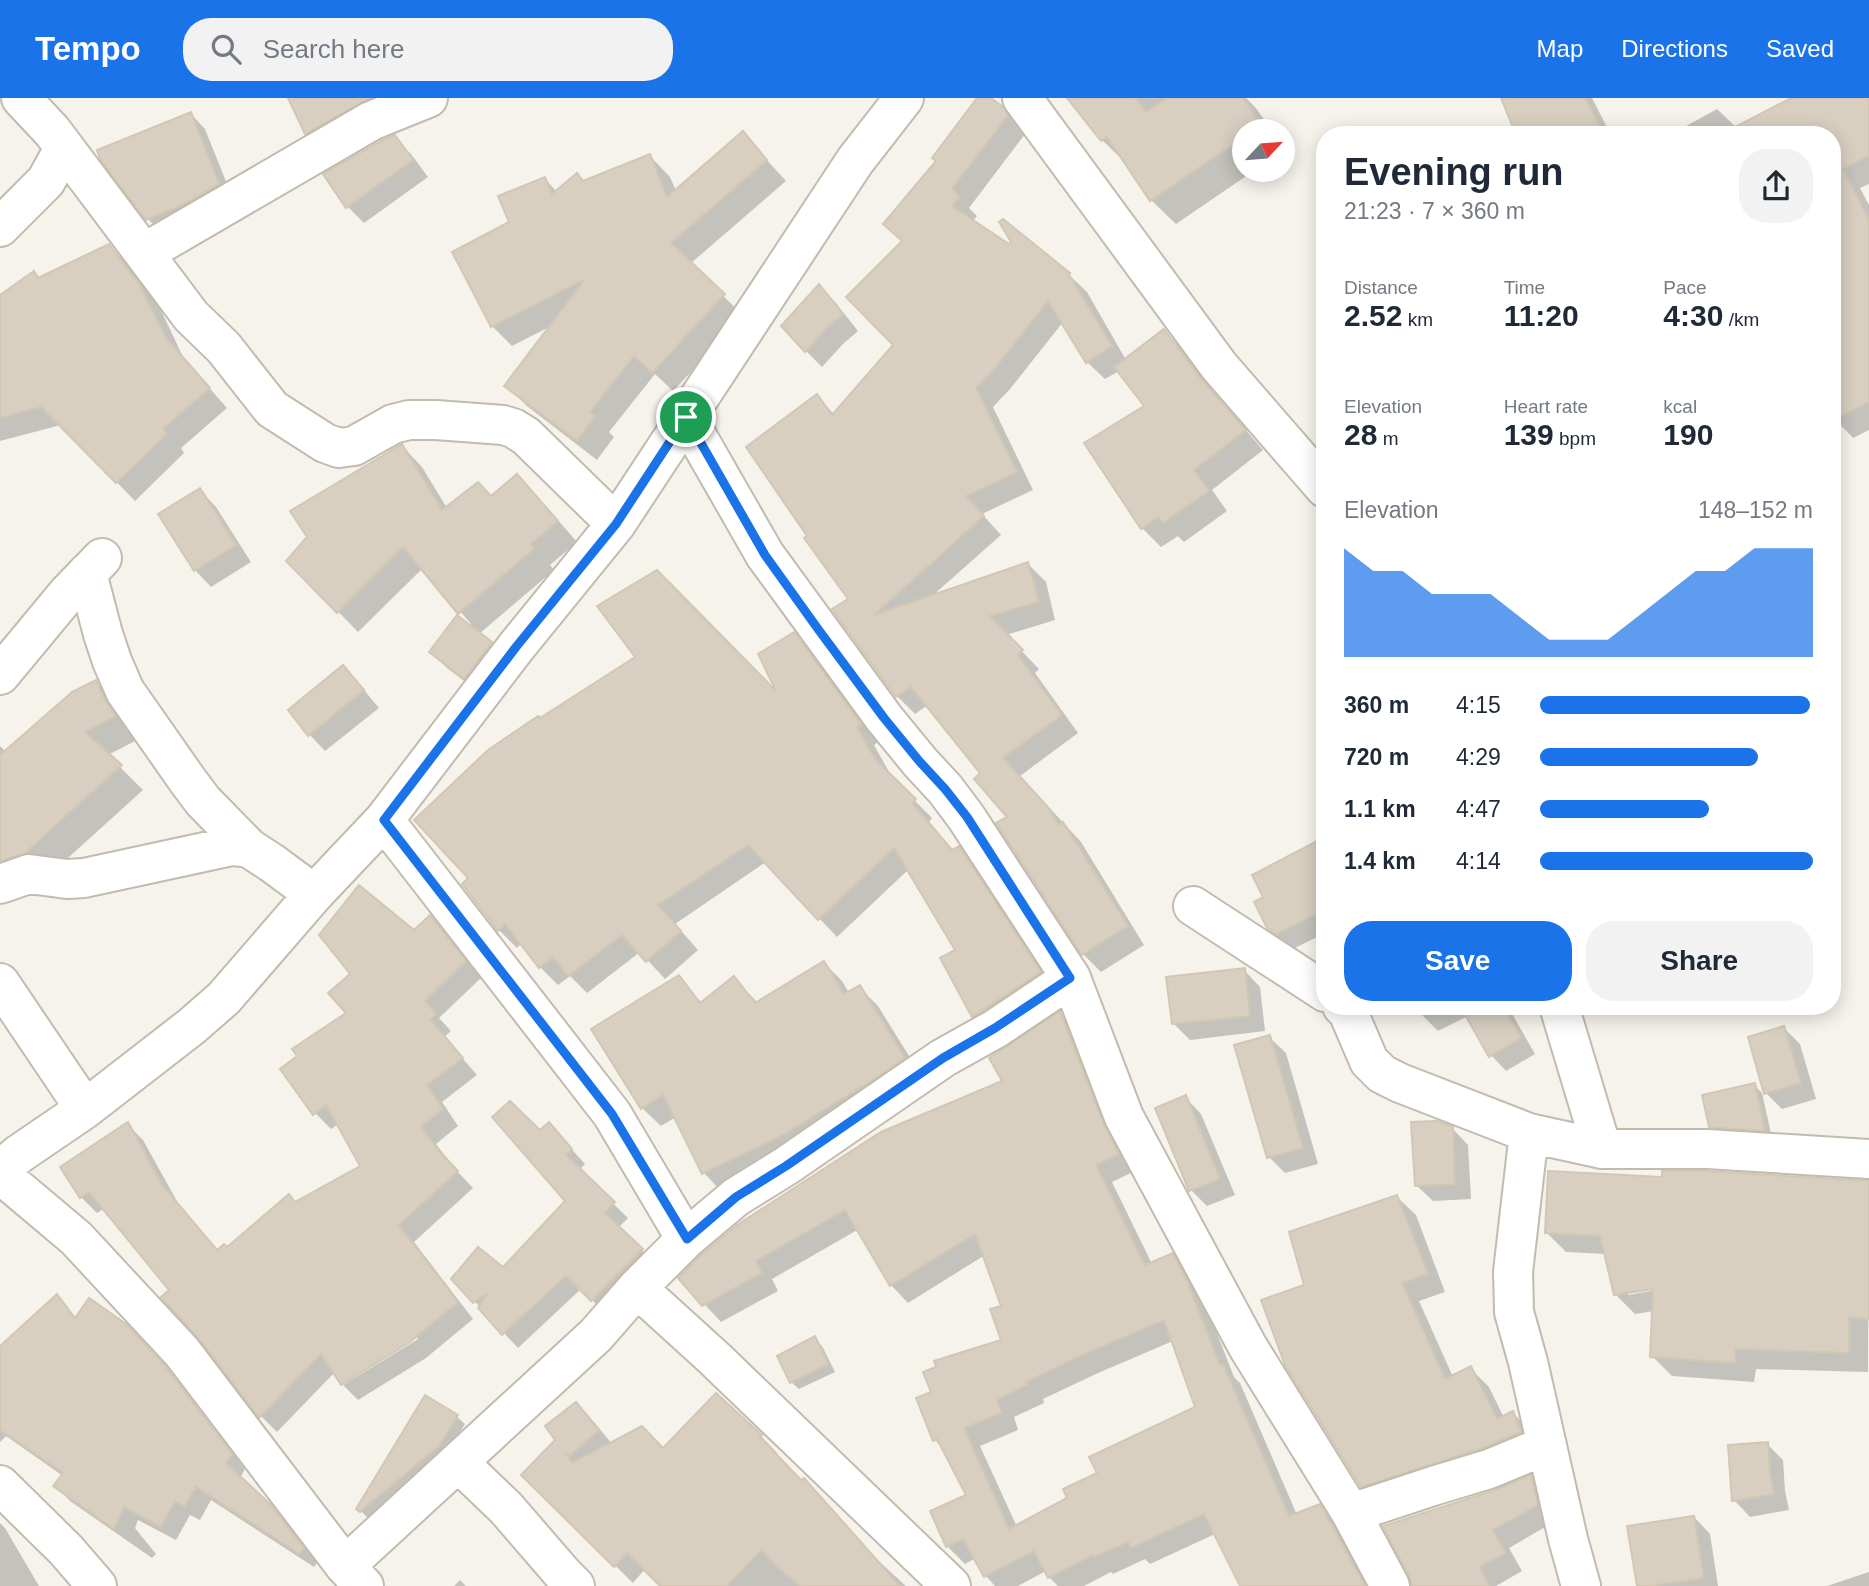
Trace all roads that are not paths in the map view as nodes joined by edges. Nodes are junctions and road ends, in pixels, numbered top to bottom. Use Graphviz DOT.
graph roads {
  1 [pos="428,98"];
  2 [pos="904,98"];
  3 [pos="1022,98"];
  4 [pos="29,101"];
  5 [pos="64,148"];
  6 [pos="0,227"];
  7 [pos="144,253"];
  8 [pos="686,417"];
  9 [pos="1316,478"];
  10 [pos="616,524"];
  11 [pos="0,675"];
  12 [pos="384,820"];
  13 [pos="249,848"];
  14 [pos="0,884"];
  15 [pos="314,894"];
  16 [pos="1194,906"];
  17 [pos="1070,978"];
  18 [pos="0,983"];
  19 [pos="1316,986"];
  20 [pos="1349,1015"];
  21 [pos="1562,1015"];
  22 [pos="85,1109"];
  23 [pos="1529,1133"];
  24 [pos="1602,1149"];
  25 [pos="1869,1159"];
  26 [pos="5,1162"];
  27 [pos="687,1239"];
  28 [pos="637,1288"];
  29 [pos="1547,1446"];
  30 [pos="458,1462"];
  31 [pos="0,1485"];
  32 [pos="1351,1513"];
  33 [pos="354,1576"];
  34 [pos="97,1586"];
  35 [pos="575,1586"];
  36 [pos="951,1586"];
  37 [pos="1390,1586"];
  38 [pos="1581,1586"];
  1 -- 7 [label="street"];
  2 -- 8 [label="street"];
  3 -- 9 [label="street"];
  4 -- 5 [label="street"];
  5 -- 6 [label="street"];
  5 -- 7 [label="street"];
  7 -- 10 [label="street"];
  8 -- 10 [label="street"];
  8 -- 17 [label="street"];
  10 -- 12 [label="street"];
  11 -- 13 [label="street"];
  12 -- 15 [label="street"];
  12 -- 27 [label="street"];
  13 -- 14 [label="street"];
  13 -- 15 [label="street"];
  15 -- 22 [label="street"];
  16 -- 19 [label="street"];
  17 -- 27 [label="street"];
  17 -- 32 [label="street"];
  18 -- 22 [label="street"];
  20 -- 23 [label="street"];
  21 -- 24 [label="street"];
  22 -- 26 [label="street"];
  23 -- 24 [label="street"];
  23 -- 29 [label="street"];
  24 -- 25 [label="street"];
  26 -- 33 [label="street"];
  27 -- 28 [label="street"];
  28 -- 30 [label="street"];
  28 -- 36 [label="street"];
  29 -- 32 [label="street"];
  29 -- 38 [label="street"];
  30 -- 33 [label="street"];
  30 -- 35 [label="street"];
  31 -- 34 [label="street"];
  32 -- 37 [label="street"];
}
